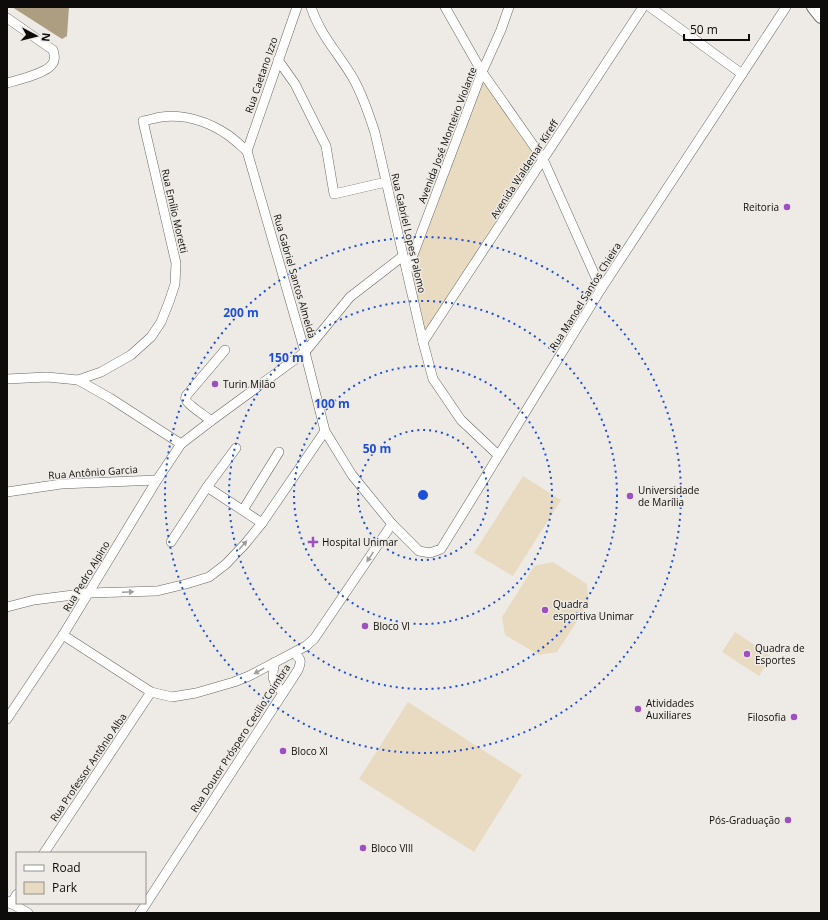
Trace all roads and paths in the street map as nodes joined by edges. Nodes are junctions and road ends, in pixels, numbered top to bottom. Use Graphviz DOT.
graph roads {
  1 [pos="297,7"];
  2 [pos="311,7"];
  3 [pos="445,7"];
  4 [pos="509,7"];
  5 [pos="643,7"];
  6 [pos="650,7"];
  7 [pos="786,7"];
  8 [pos="813,7"];
  9 [pos="821,17"];
  10 [pos="7,18"];
  11 [pos="278,60"];
  12 [pos="482,72"];
  13 [pos="742,74"];
  14 [pos="7,83"];
  15 [pos="247,151"];
  16 [pos="543,159"];
  17 [pos="386,182"];
  18 [pos="403,256"];
  19 [pos="407,271"];
  20 [pos="601,288"];
  21 [pos="423,342"];
  22 [pos="225,350"];
  23 [pos="305,352"];
  24 [pos="7,379"];
  25 [pos="78,380"];
  26 [pos="211,420"];
  27 [pos="325,431"];
  28 [pos="181,444"];
  29 [pos="236,448"];
  30 [pos="279,452"];
  31 [pos="498,455"];
  32 [pos="157,480"];
  33 [pos="207,487"];
  34 [pos="7,492"];
  35 [pos="243,510"];
  36 [pos="262,522"];
  37 [pos="392,524"];
  38 [pos="171,542"];
  39 [pos="89,593"];
  40 [pos="7,607"];
  41 [pos="63,635"];
  42 [pos="294,653"];
  43 [pos="275,662"];
  44 [pos="151,692"];
  45 [pos="283,693"];
  46 [pos="7,719"];
  47 [pos="45,852"];
  48 [pos="9,902"];
  49 [pos="146,904"];
  50 [pos="146,904"];
  51 [pos="28,913"];
  52 [pos="140,913"];
  1 -- 11 [label="street, Rua Caetano Izzo"];
  2 -- 17 [label="street, Rua Gabriel Lopes Palomo"];
  3 -- 12 [label="street"];
  4 -- 12 [label="street, Avenida José Monteiro Violante"];
  5 -- 16 [label="street, Avenida Waldemar Kireff"];
  6 -- 13 [label="street"];
  7 -- 13 [label="street, Rua Manoel Santos Chieira"];
  8 -- 9 [label="main road"];
  10 -- 14 [label="street"];
  11 -- 15 [label="street, Rua Caetano Izzo"];
  11 -- 17 [label="street"];
  12 -- 16 [label="street"];
  12 -- 19 [label="street, Avenida José Monteiro Violante"];
  13 -- 20 [label="street, Rua Manoel Santos Chieira"];
  15 -- 23 [label="street, Rua Gabriel Santos Almeida"];
  15 -- 25 [label="street, Rua Emílio Moretti"];
  16 -- 20 [label="street"];
  16 -- 21 [label="street, Avenida Waldemar Kireff"];
  17 -- 18 [label="street, Rua Gabriel Lopes Palomo"];
  18 -- 19 [label="street, Rua Gabriel Lopes Palomo"];
  18 -- 23 [label="street"];
  19 -- 21 [label="street, Rua Gabriel Lopes Palomo"];
  20 -- 31 [label="street, Rua Manoel Santos Chieira"];
  21 -- 31 [label="street, Rua Gabriel Lopes Palomo"];
  22 -- 26 [label="street"];
  23 -- 26 [label="street"];
  23 -- 27 [label="street, Rua Gabriel Santos Almeida"];
  24 -- 25 [label="street, Rua Emílio Moretti"];
  25 -- 28 [label="street"];
  26 -- 28 [label="street"];
  27 -- 36 [label="street"];
  27 -- 37 [label="street, Rua Gabriel Santos Almeida"];
  28 -- 32 [label="street, Rua Pedro Alpino"];
  29 -- 33 [label="street"];
  30 -- 35 [label="street"];
  31 -- 37 [label="street, Rua Manoel Santos Chieira"];
  32 -- 34 [label="street, Rua Antônio Garcia"];
  32 -- 39 [label="street, Rua Pedro Alpino"];
  33 -- 35 [label="street"];
  33 -- 38 [label="street"];
  35 -- 36 [label="street"];
  39 -- 36 [label="street, one-way"];
  37 -- 42 [label="street, Rua Doutor Próspero Cecilio Coimbra, one-way"];
  39 -- 40 [label="street"];
  39 -- 41 [label="street, Rua Pedro Alpino"];
  41 -- 44 [label="street"];
  41 -- 46 [label="street, Rua Pedro Alpino"];
  42 -- 43 [label="street"];
  42 -- 45 [label="street, Rua Doutor Próspero Cecilio Coimbra"];
  43 -- 44 [label="street, one-way"];
  43 -- 45 [label="street"];
  44 -- 47 [label="street, Rua Professor Antônio Alba"];
  45 -- 50 [label="street, Rua Doutor Próspero Cecilio Coimbra"];
  48 -- 51 [label="street"];
  49 -- 52 [label="street, Rua Doutor Próspero Cecilio Coimbra"];
}
